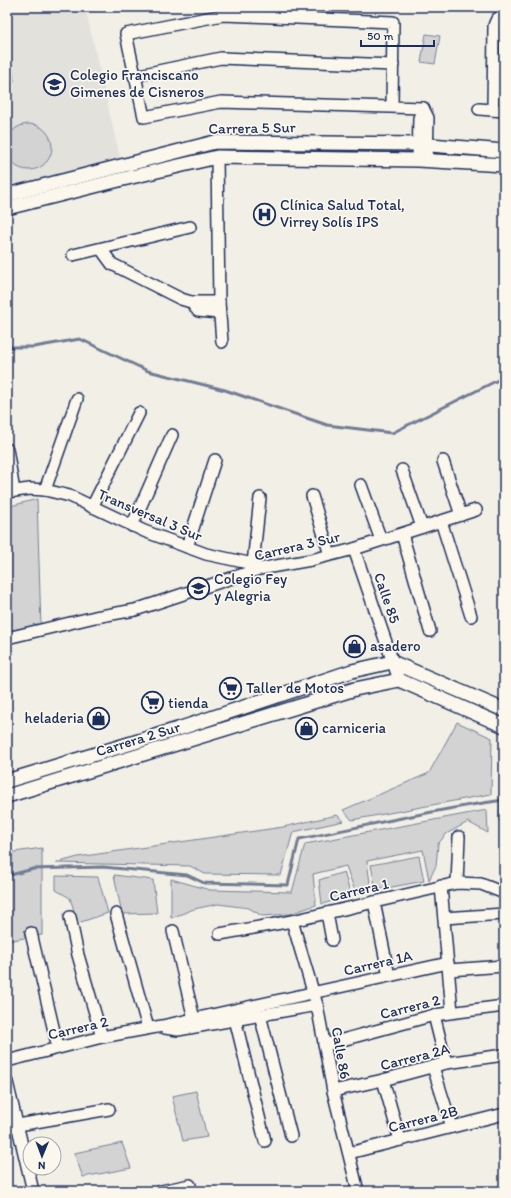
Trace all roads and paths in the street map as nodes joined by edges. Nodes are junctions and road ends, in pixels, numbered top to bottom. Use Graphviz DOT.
graph roads {
  1 [pos="504,16"];
  2 [pos="499,64"];
  3 [pos="393,65"];
  4 [pos="134,76"];
  5 [pos="392,107"];
  6 [pos="479,109"];
  7 [pos="493,110"];
  8 [pos="504,111"];
  9 [pos="423,144"];
  10 [pos="504,151"];
  11 [pos="217,157"];
  12 [pos="423,161"];
  13 [pos="504,165"];
  14 [pos="7,195"];
  15 [pos="7,208"];
  16 [pos="190,227"];
  17 [pos="102,249"];
  18 [pos="73,255"];
  19 [pos="219,308"];
  20 [pos="222,342"];
  21 [pos="77,399"];
  22 [pos="139,413"];
  23 [pos="172,435"];
  24 [pos="7,449"];
  25 [pos="215,460"];
  26 [pos="442,461"];
  27 [pos="402,470"];
  28 [pos="361,485"];
  29 [pos="46,490"];
  30 [pos="11,492"];
  31 [pos="312,496"];
  32 [pos="260,498"];
  33 [pos="92,507"];
  34 [pos="476,510"];
  35 [pos="461,515"];
  36 [pos="441,522"];
  37 [pos="132,526"];
  38 [pos="422,528"];
  39 [pos="402,534"];
  40 [pos="381,540"];
  41 [pos="187,547"];
  42 [pos="354,548"];
  43 [pos="330,555"];
  44 [pos="256,567"];
  45 [pos="471,616"];
  46 [pos="430,631"];
  47 [pos="7,638"];
  48 [pos="392,662"];
  49 [pos="399,680"];
  50 [pos="504,710"];
  51 [pos="504,726"];
  52 [pos="154,735"];
  53 [pos="159,748"];
  54 [pos="7,781"];
  55 [pos="7,796"];
  56 [pos="459,837"];
  57 [pos="458,883"];
  58 [pos="441,886"];
  59 [pos="504,893"];
  60 [pos="374,902"];
  61 [pos="327,913"];
  62 [pos="116,914"];
  63 [pos="504,914"];
  64 [pos="70,917"];
  65 [pos="444,918"];
  66 [pos="292,921"];
  67 [pos="173,931"];
  68 [pos="31,933"];
  69 [pos="220,934"];
  70 [pos="332,940"];
  71 [pos="504,966"];
  72 [pos="448,967"];
  73 [pos="389,976"];
  74 [pos="314,993"];
  75 [pos="317,1005"];
  76 [pos="504,1006"];
  77 [pos="452,1012"];
  78 [pos="260,1015"];
  79 [pos="434,1015"];
  80 [pos="194,1019"];
  81 [pos="235,1019"];
  82 [pos="152,1028"];
  83 [pos="102,1037"];
  84 [pos="324,1044"];
  85 [pos="58,1048"];
  86 [pos="504,1055"];
  87 [pos="7,1061"];
  88 [pos="446,1063"];
  89 [pos="433,1067"];
  90 [pos="383,1080"];
  91 [pos="7,1082"];
  92 [pos="333,1091"];
  93 [pos="109,1109"];
  94 [pos="504,1114"];
  95 [pos="12,1126"];
  96 [pos="452,1127"];
  97 [pos="291,1136"];
  98 [pos="400,1140"];
  99 [pos="265,1141"];
  100 [pos="349,1153"];
  101 [pos="190,1185"];
  102 [pos="33,1191"];
  103 [pos="161,1191"];
  104 [pos="358,1191"];
  1 -- 2 [label="street"];
  2 -- 7 [label="street"];
  3 -- 4 [label="street"];
  3 -- 4 [label="street"];
  3 -- 5 [label="street"];
  4 -- 5 [label="street"];
  5 -- 9 [label="street"];
  6 -- 7 [label="street"];
  7 -- 8 [label="street"];
  9 -- 10 [label="street, Carrera 5 Sur"];
  9 -- 12 [label="street"];
  9 -- 14 [label="street, Carrera 5 Sur"];
  11 -- 12 [label="street, Carrera 5 Sur"];
  11 -- 15 [label="street, Carrera 5 Sur"];
  11 -- 19 [label="street"];
  12 -- 13 [label="street, Carrera 5 Sur"];
  16 -- 17 [label="street"];
  17 -- 18 [label="street"];
  17 -- 19 [label="street"];
  19 -- 20 [label="street"];
  21 -- 29 [label="street"];
  22 -- 33 [label="street"];
  23 -- 37 [label="street"];
  24 -- 30 [label="street"];
  25 -- 41 [label="street"];
  26 -- 35 [label="street"];
  27 -- 38 [label="street"];
  28 -- 40 [label="street"];
  29 -- 30 [label="street, Transversal 3 Sur"];
  29 -- 33 [label="street, Transversal 3 Sur"];
  31 -- 43 [label="street"];
  32 -- 44 [label="street"];
  33 -- 37 [label="street, Transversal 3 Sur"];
  34 -- 35 [label="street, Carrera 3 Sur"];
  35 -- 36 [label="street, Carrera 3 Sur"];
  36 -- 38 [label="street, Carrera 3 Sur"];
  36 -- 45 [label="street"];
  37 -- 41 [label="street, Transversal 3 Sur"];
  38 -- 39 [label="street, Carrera 3 Sur"];
  39 -- 40 [label="street, Carrera 3 Sur"];
  39 -- 46 [label="street"];
  40 -- 42 [label="street, Carrera 3 Sur"];
  41 -- 44 [label="street, Transversal 3 Sur"];
  42 -- 43 [label="street, Carrera 3 Sur"];
  42 -- 48 [label="street, Calle 85"];
  43 -- 44 [label="street, Carrera 3 Sur"];
  44 -- 47 [label="street, Carrera 3 Sur"];
  48 -- 49 [label="street, Calle 85"];
  48 -- 50 [label="street"];
  48 -- 52 [label="street, Carrera 2 Sur"];
  49 -- 51 [label="street"];
  49 -- 53 [label="street, Carrera 2 Sur"];
  52 -- 53 [label="street"];
  52 -- 54 [label="street, Carrera 2 Sur"];
  53 -- 55 [label="street, Carrera 2 Sur"];
  56 -- 57 [label="street"];
  57 -- 58 [label="street, Carrera 1"];
  57 -- 59 [label="street, Carrera 1"];
  58 -- 60 [label="street, Carrera 1"];
  58 -- 65 [label="street"];
  60 -- 61 [label="street, Carrera 1"];
  60 -- 73 [label="street"];
  61 -- 66 [label="street, Carrera 1"];
  61 -- 70 [label="street"];
  62 -- 82 [label="street"];
  63 -- 65 [label="street"];
  64 -- 83 [label="street"];
  65 -- 72 [label="street"];
  66 -- 69 [label="street, Carrera 1"];
  66 -- 74 [label="street, Calle 86"];
  67 -- 80 [label="street"];
  68 -- 85 [label="street"];
  71 -- 72 [label="street, Carrera 1A"];
  72 -- 73 [label="street, Carrera 1A"];
  72 -- 77 [label="street"];
  73 -- 74 [label="street, Carrera 1A"];
  74 -- 75 [label="street, Calle 86"];
  74 -- 80 [label="street, Carrera 2"];
  75 -- 78 [label="street, Carrera 2"];
  75 -- 84 [label="street, Calle 86"];
  76 -- 77 [label="street, Carrera 2"];
  77 -- 79 [label="street, Carrera 2"];
  78 -- 81 [label="street, Carrera 2"];
  78 -- 97 [label="street"];
  79 -- 84 [label="street, Carrera 2"];
  79 -- 88 [label="street"];
  80 -- 82 [label="street, Carrera 2"];
  81 -- 82 [label="street, Carrera 2"];
  81 -- 99 [label="street"];
  82 -- 83 [label="street, Carrera 2"];
  83 -- 85 [label="street, Carrera 2"];
  84 -- 92 [label="street, Calle 86"];
  85 -- 87 [label="street, Carrera 2"];
  86 -- 88 [label="street, Carrera 2A"];
  88 -- 89 [label="street, Carrera 2A"];
  89 -- 90 [label="street, Carrera 2A"];
  89 -- 96 [label="street"];
  90 -- 92 [label="street, Carrera 2A"];
  90 -- 98 [label="street"];
  91 -- 95 [label="street"];
  92 -- 100 [label="street, Calle 86"];
  93 -- 95 [label="street"];
  94 -- 96 [label="street, Carrera 2B"];
  95 -- 102 [label="street"];
  96 -- 98 [label="street, Carrera 2B"];
  98 -- 100 [label="street, Carrera 2B"];
  100 -- 104 [label="street, Calle 86"];
  101 -- 103 [label="street"];
}
